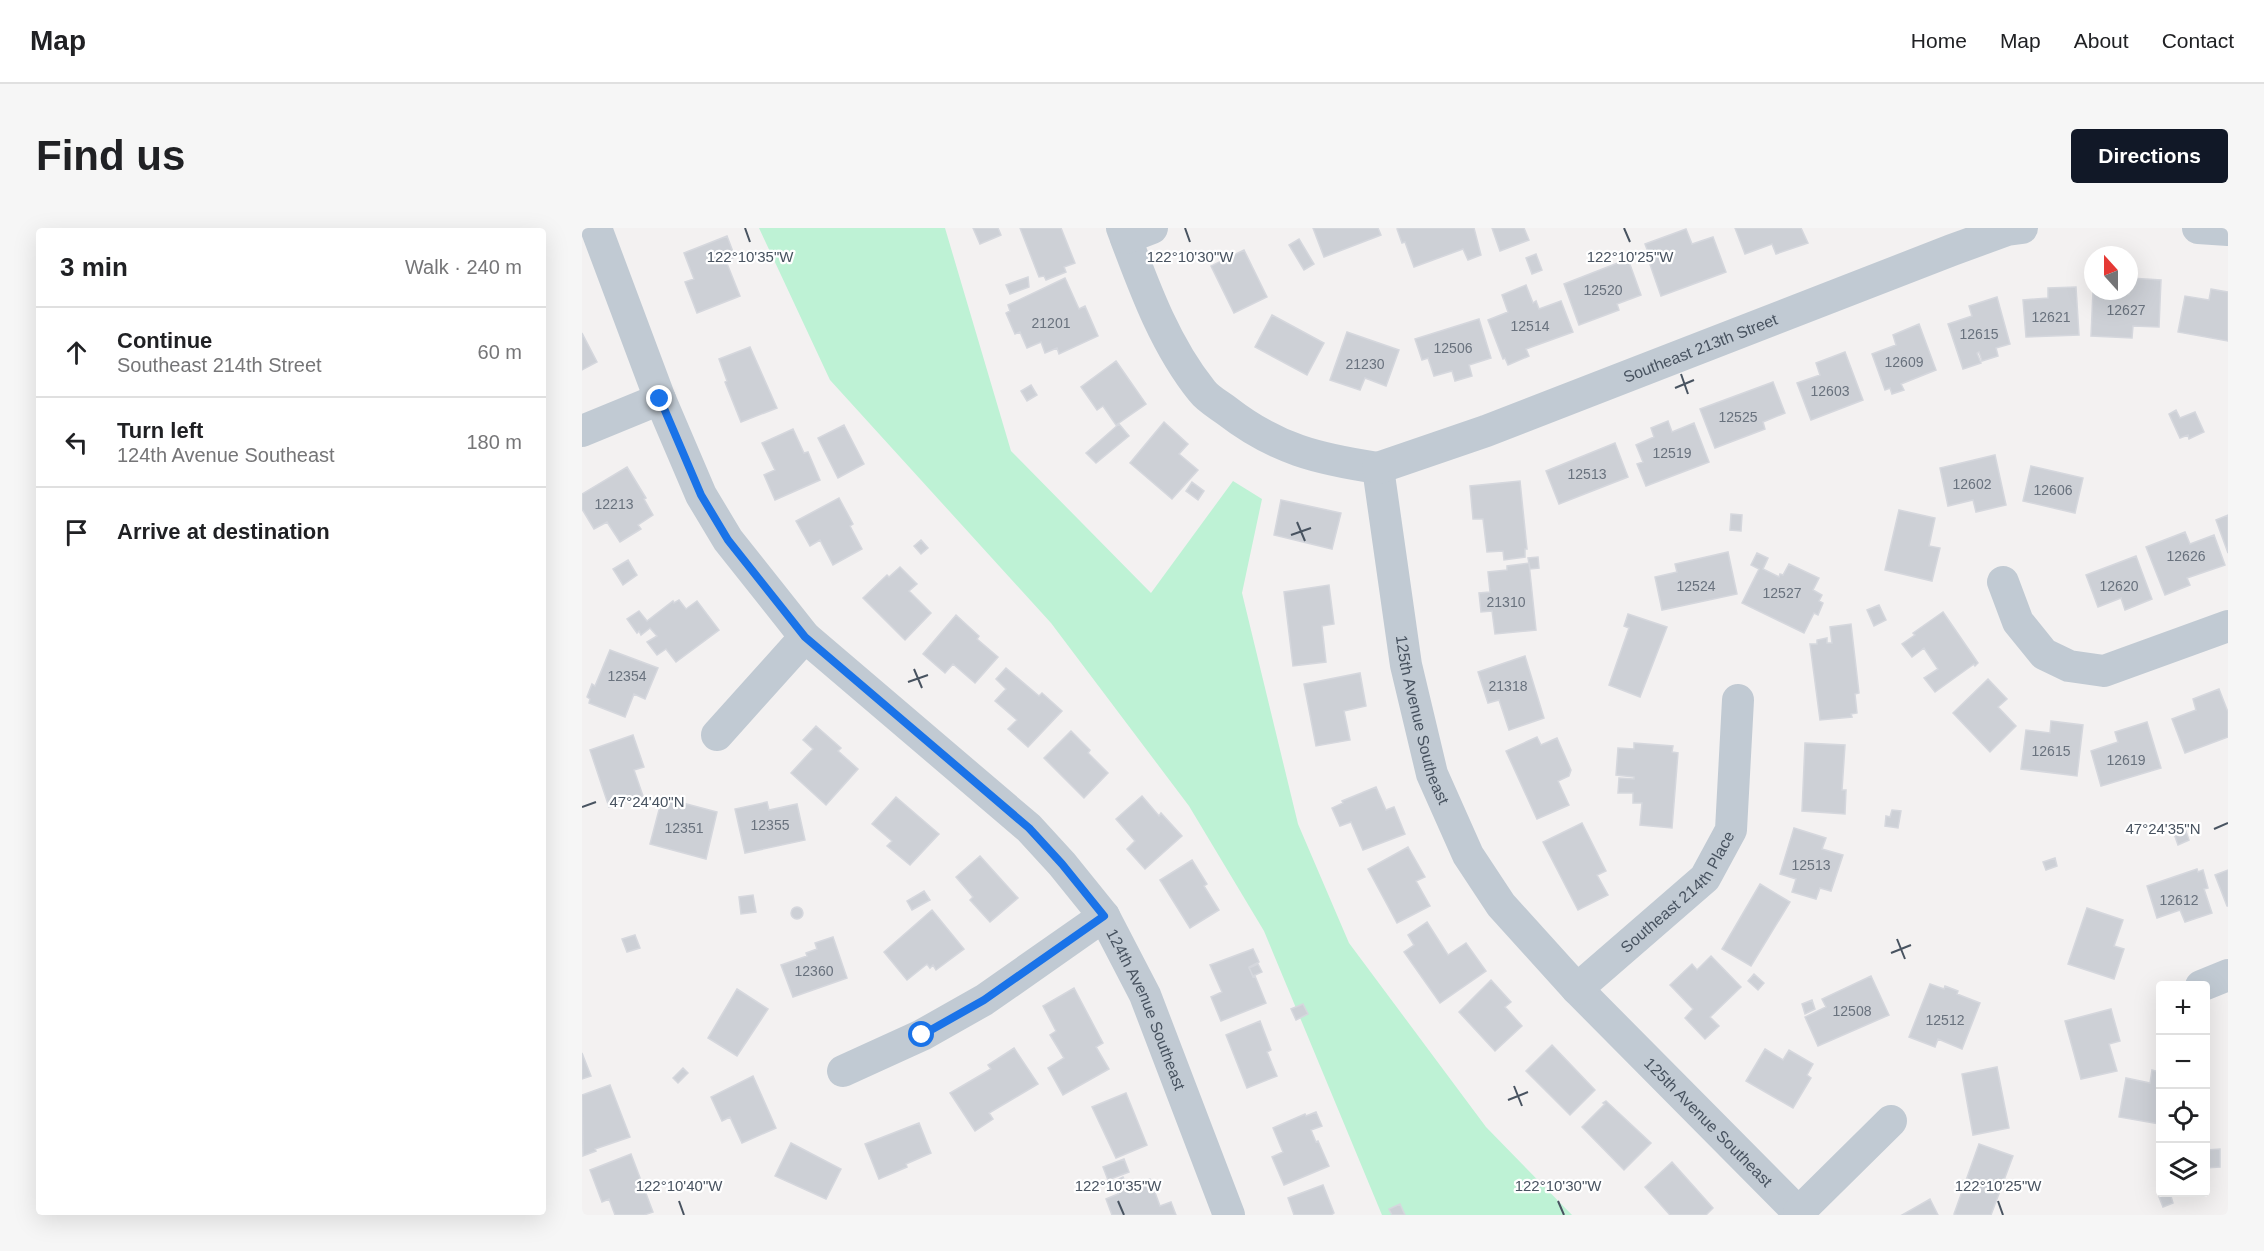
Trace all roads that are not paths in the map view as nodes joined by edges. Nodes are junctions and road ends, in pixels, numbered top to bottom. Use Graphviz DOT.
graph roads {
  1 [pos="596,228"];
  2 [pos="2022,228"];
  3 [pos="2198,228"];
  4 [pos="2228,230"];
  5 [pos="1133,231"];
  6 [pos="660,399"];
  7 [pos="582,431"];
  8 [pos="1378,468"];
  9 [pos="2003,582"];
  10 [pos="2228,626"];
  11 [pos="805,637"];
  12 [pos="1738,700"];
  13 [pos="717,735"];
  14 [pos="1104,916"];
  15 [pos="2228,975"];
  16 [pos="2210,982"];
  17 [pos="1577,989"];
  18 [pos="843,1071"];
  19 [pos="1891,1121"];
  20 [pos="1800,1214"];
  21 [pos="1229,1215"];
  1 -- 6 [label="street, 124th Avenue Southeast"];
  2 -- 8 [label="street, Southeast 213th Street"];
  3 -- 4 [label="street"];
  5 -- 8 [label="street"];
  6 -- 7 [label="street"];
  6 -- 11 [label="street, 124th Avenue Southeast"];
  8 -- 17 [label="street, 125th Avenue Southeast"];
  9 -- 10 [label="street"];
  11 -- 13 [label="street"];
  11 -- 14 [label="street, 124th Avenue Southeast"];
  12 -- 17 [label="street, Southeast 214th Place"];
  14 -- 18 [label="street"];
  14 -- 21 [label="street, 124th Avenue Southeast"];
  15 -- 16 [label="street"];
  17 -- 20 [label="street, 125th Avenue Southeast"];
  19 -- 20 [label="street"];
}
